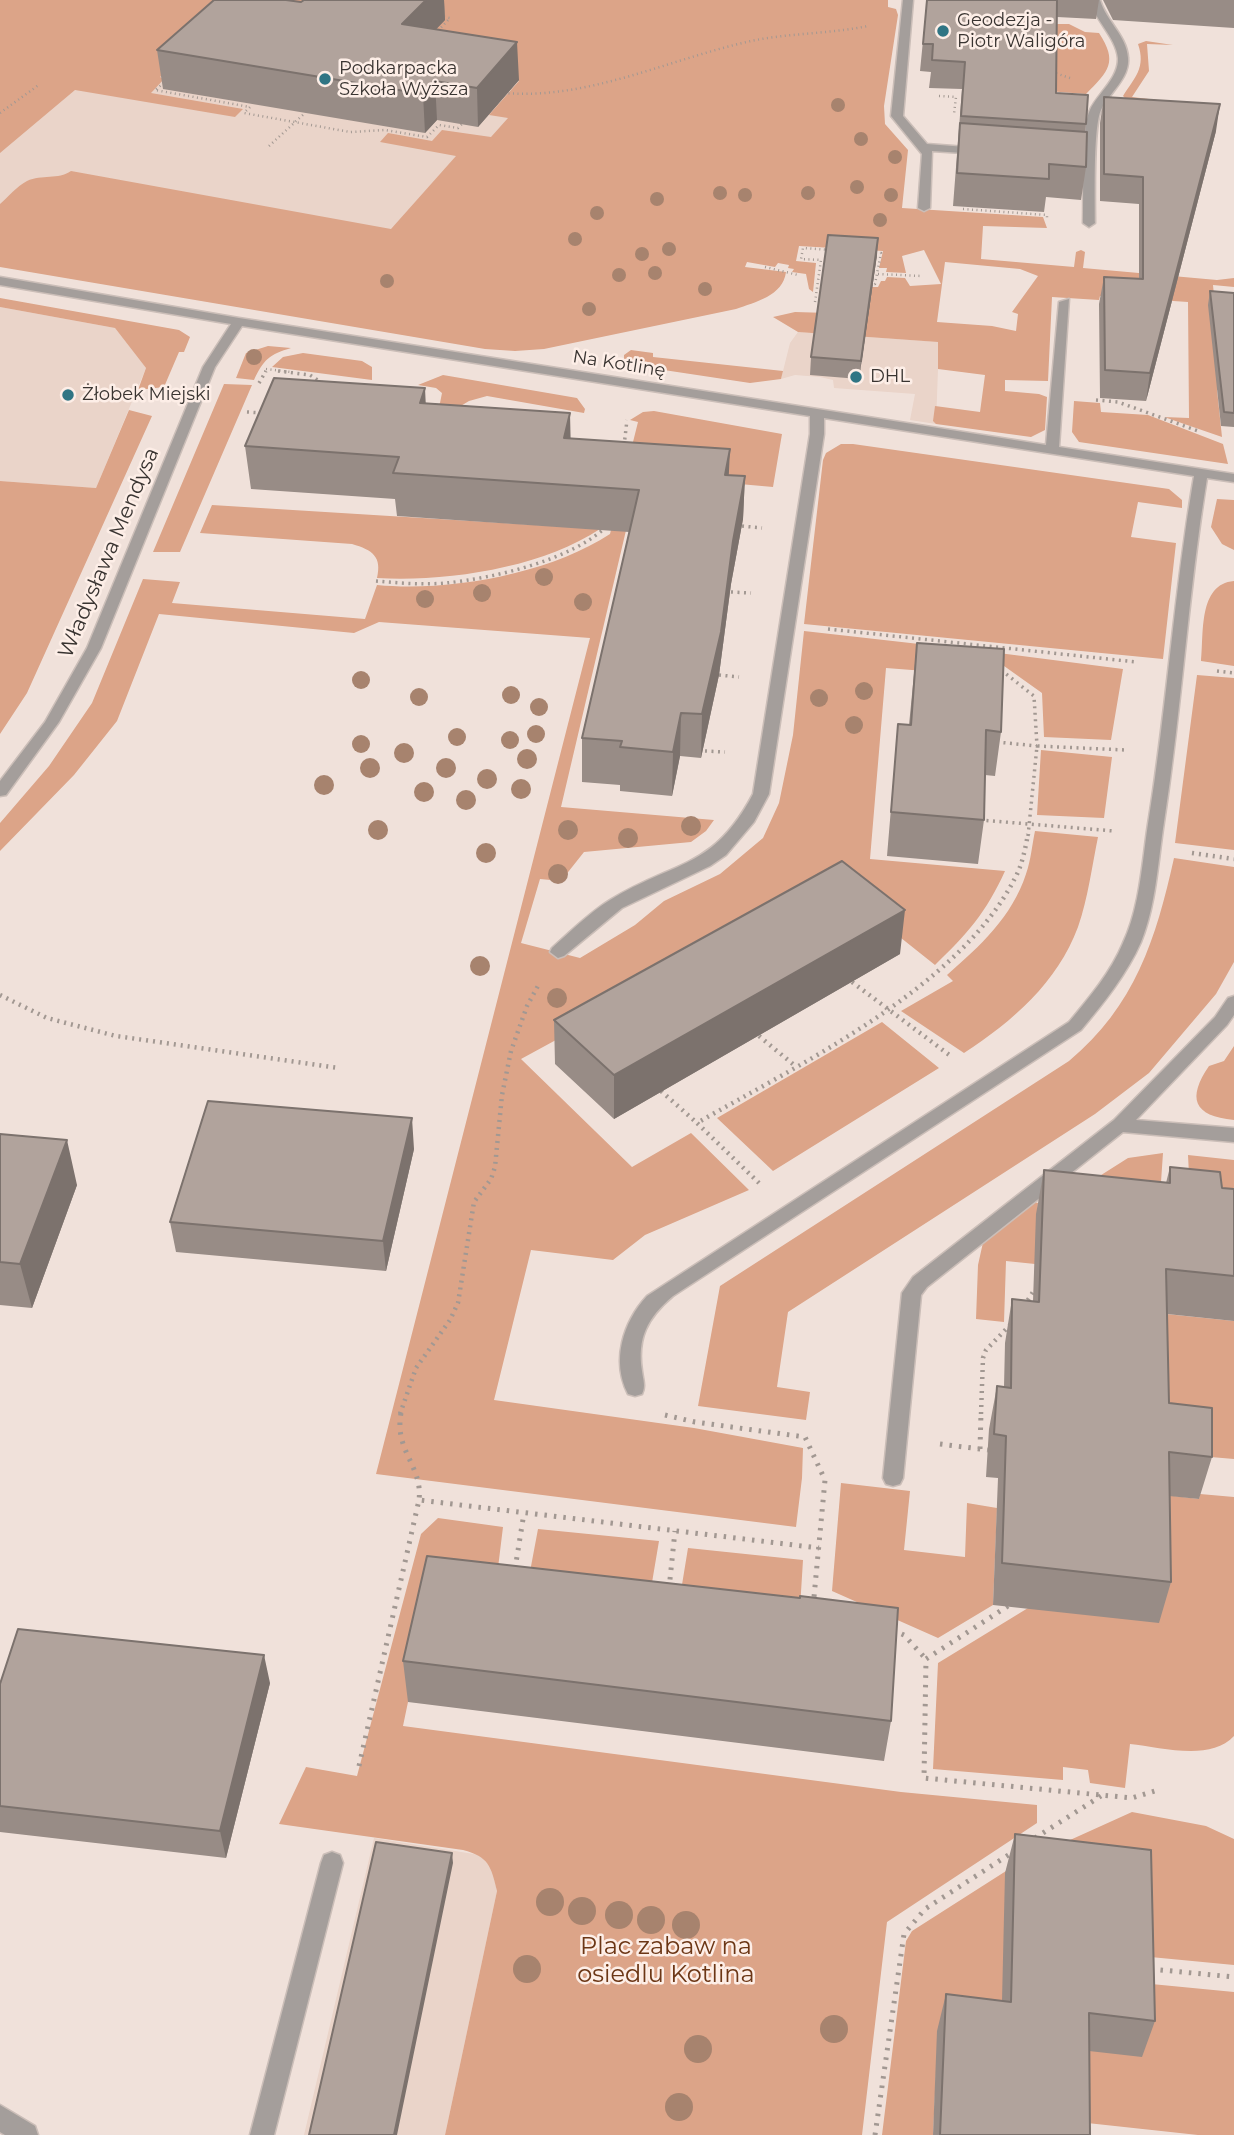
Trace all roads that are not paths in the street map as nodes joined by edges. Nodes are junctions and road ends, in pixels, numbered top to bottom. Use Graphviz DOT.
graph roads {
  1 [pos="908,0"];
  2 [pos="1095,0"];
  3 [pos="925,147"];
  4 [pos="994,152"];
  5 [pos="924,208"];
  6 [pos="1089,223"];
  7 [pos="0,281"];
  8 [pos="1065,302"];
  9 [pos="239,322"];
  10 [pos="817,413"];
  11 [pos="1052,450"];
  12 [pos="1201,473"];
  13 [pos="1234,478"];
  14 [pos="0,791"];
  15 [pos="558,952"];
  16 [pos="1234,1002"];
  17 [pos="1120,1125"];
  18 [pos="1234,1135"];
  19 [pos="635,1388"];
  20 [pos="893,1478"];
  21 [pos="332,1863"];
  22 [pos="0,2117"];
  23 [pos="26,2135"];
  24 [pos="262,2135"];
  1 -- 3 [label="street"];
  2 -- 6 [label="street"];
  3 -- 4 [label="street"];
  3 -- 5 [label="street"];
  7 -- 9 [label="street, Na Kotlinę"];
  8 -- 11 [label="street"];
  9 -- 10 [label="street, Na Kotlinę"];
  9 -- 14 [label="street, Władysława Mendysa"];
  10 -- 11 [label="street, Na Kotlinę"];
  10 -- 15 [label="street"];
  11 -- 12 [label="street, Na Kotlinę"];
  12 -- 13 [label="street, Na Kotlinę"];
  12 -- 19 [label="street"];
  16 -- 17 [label="street"];
  17 -- 18 [label="street"];
  17 -- 20 [label="street"];
  21 -- 24 [label="street"];
  22 -- 23 [label="street"];
}
